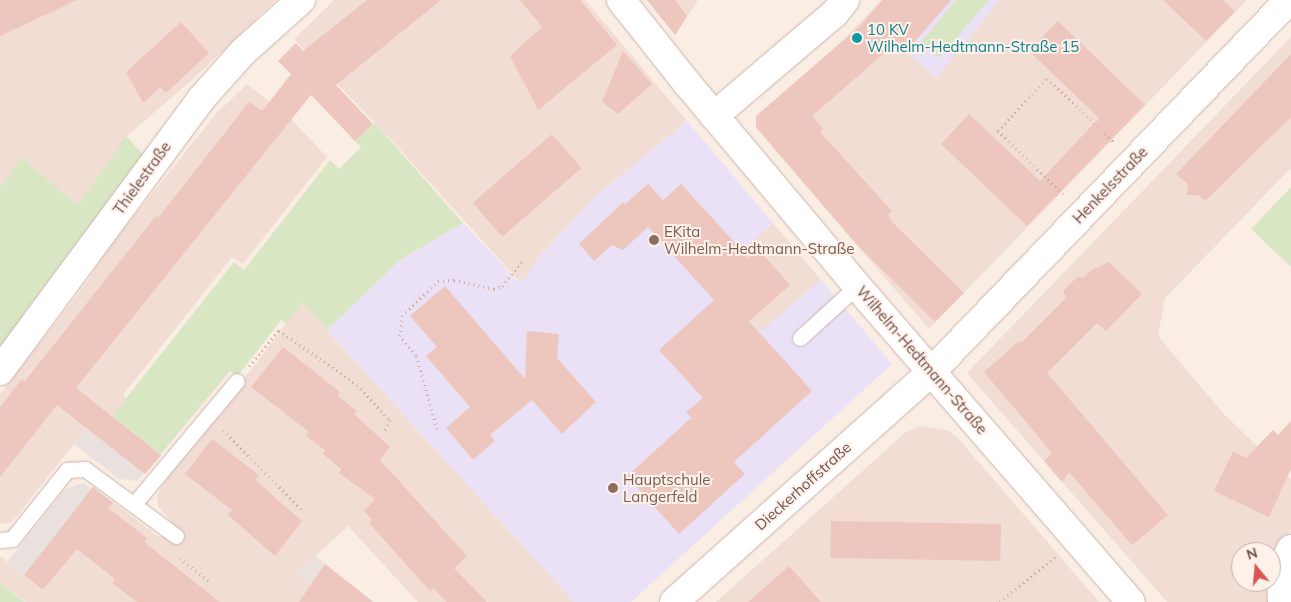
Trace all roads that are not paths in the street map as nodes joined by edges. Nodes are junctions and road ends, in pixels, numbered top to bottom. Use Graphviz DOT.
graph roads {
  1 [pos="301,0"];
  2 [pos="621,0"];
  3 [pos="845,0"];
  4 [pos="1289,0"];
  5 [pos="714,116"];
  6 [pos="857,286"];
  7 [pos="800,338"];
  8 [pos="0,371"];
  9 [pos="932,371"];
  10 [pos="237,381"];
  11 [pos="134,504"];
  12 [pos="176,536"];
  13 [pos="0,540"];
  14 [pos="1291,549"];
  15 [pos="674,602"];
  16 [pos="1131,602"];
  17 [pos="1282,602"];
  1 -- 8 [label="street, Thielestraße"];
  2 -- 5 [label="street, Wilhelm-Hedtmann-Straße"];
  3 -- 5 [label="street"];
  4 -- 9 [label="street, Henkelsstraße"];
  5 -- 6 [label="street, Wilhelm-Hedtmann-Straße"];
  6 -- 7 [label="lane"];
  6 -- 9 [label="street, Wilhelm-Hedtmann-Straße"];
  9 -- 15 [label="street, Dieckerhoffstraße"];
  9 -- 16 [label="street, Wilhelm-Hedtmann-Straße"];
  10 -- 11 [label="lane"];
  11 -- 12 [label="lane"];
  11 -- 13 [label="lane"];
  14 -- 17 [label="street"];
}
